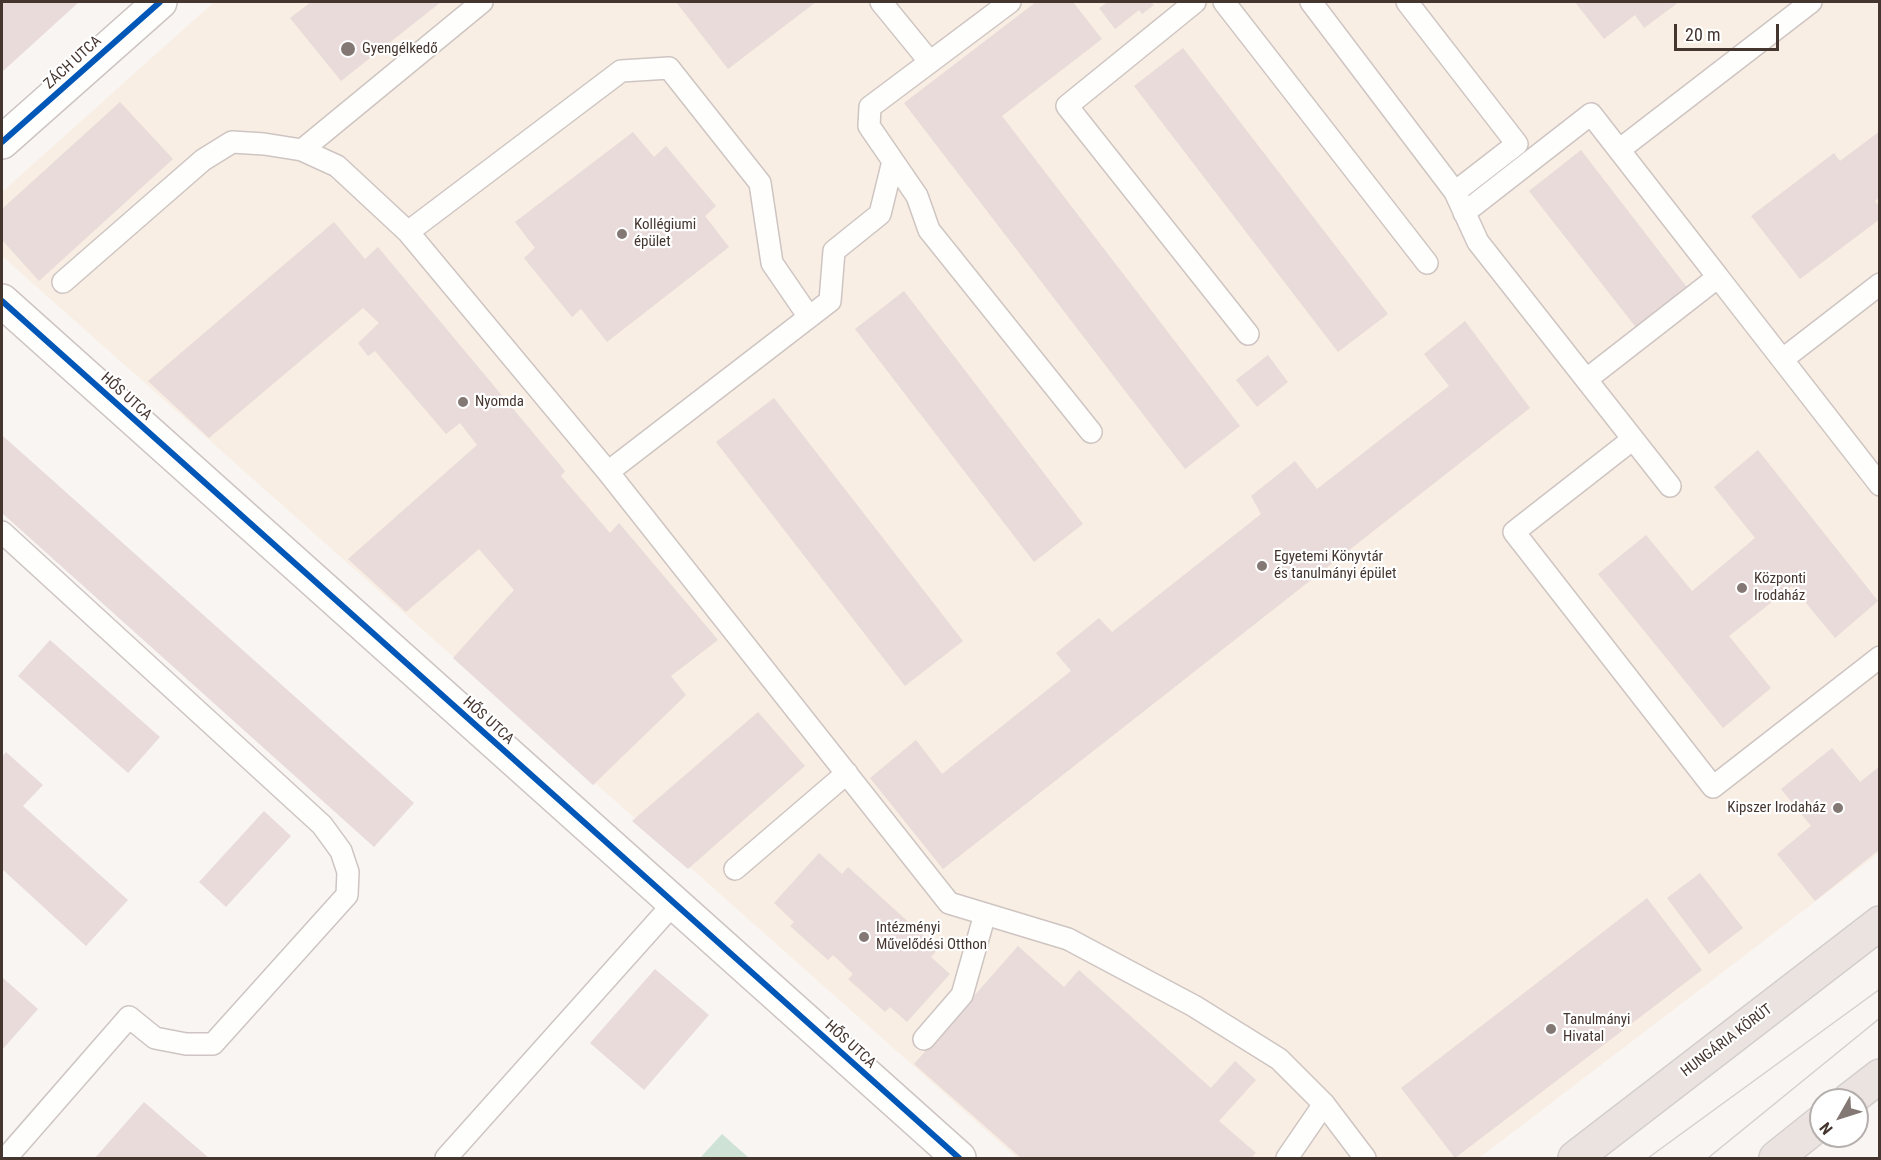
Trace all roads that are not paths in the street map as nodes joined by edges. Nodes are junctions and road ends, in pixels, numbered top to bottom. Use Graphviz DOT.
graph roads {
  1 [pos="160,2"];
  2 [pos="482,2"];
  3 [pos="882,2"];
  4 [pos="1010,2"];
  5 [pos="1195,2"];
  6 [pos="1224,2"];
  7 [pos="1311,2"];
  8 [pos="1407,2"];
  9 [pos="1811,2"];
  10 [pos="930,62"];
  11 [pos="2,142"];
  12 [pos="302,150"];
  13 [pos="1620,150"];
  14 [pos="893,160"];
  15 [pos="1455,192"];
  16 [pos="1464,213"];
  17 [pos="408,232"];
  18 [pos="1427,262"];
  19 [pos="1718,277"];
  20 [pos="63,282"];
  21 [pos="1880,284"];
  22 [pos="2,302"];
  23 [pos="809,317"];
  24 [pos="1248,334"];
  25 [pos="1783,359"];
  26 [pos="1587,379"];
  27 [pos="1091,432"];
  28 [pos="1634,439"];
  29 [pos="608,472"];
  30 [pos="1880,485"];
  31 [pos="1670,486"];
  32 [pos="2,532"];
  33 [pos="1880,657"];
  34 [pos="847,773"];
  35 [pos="735,868"];
  36 [pos="674,903"];
  37 [pos="985,914"];
  38 [pos="1880,923"];
  39 [pos="924,1040"];
  40 [pos="1880,1076"];
  41 [pos="1864,1088"];
  42 [pos="1324,1104"];
  43 [pos="1809,1132"];
  44 [pos="6,1158"];
  45 [pos="446,1158"];
  46 [pos="959,1158"];
  47 [pos="1287,1158"];
  48 [pos="1365,1158"];
  49 [pos="1575,1158"];
  50 [pos="1776,1158"];
  1 -- 11 [label="street, ZÁCH UTCA"];
  2 -- 12 [label="lane"];
  3 -- 10 [label="lane"];
  4 -- 10 [label="lane"];
  5 -- 24 [label="lane"];
  6 -- 18 [label="lane"];
  7 -- 15 [label="lane"];
  8 -- 15 [label="lane"];
  9 -- 13 [label="lane"];
  10 -- 14 [label="lane"];
  12 -- 17 [label="lane"];
  12 -- 20 [label="lane"];
  13 -- 16 [label="lane"];
  13 -- 19 [label="lane"];
  14 -- 23 [label="lane"];
  14 -- 27 [label="lane"];
  15 -- 16 [label="lane"];
  16 -- 26 [label="lane"];
  17 -- 23 [label="lane"];
  17 -- 29 [label="lane"];
  19 -- 25 [label="lane"];
  19 -- 26 [label="lane"];
  21 -- 25 [label="lane"];
  22 -- 36 [label="street, HŐS UTCA"];
  23 -- 29 [label="lane"];
  25 -- 30 [label="lane"];
  26 -- 28 [label="lane"];
  28 -- 31 [label="lane"];
  28 -- 33 [label="lane"];
  29 -- 34 [label="lane"];
  32 -- 44 [label="lane"];
  34 -- 35 [label="lane"];
  34 -- 37 [label="lane"];
  36 -- 45 [label="lane"];
  36 -- 46 [label="street, HŐS UTCA"];
  37 -- 39 [label="lane"];
  37 -- 42 [label="lane"];
  38 -- 49 [label="main road, HUNGÁRIA KÖRÚT"];
  40 -- 41 [label="main road"];
  42 -- 47 [label="lane"];
  42 -- 48 [label="lane"];
  43 -- 50 [label="main road"];
}
